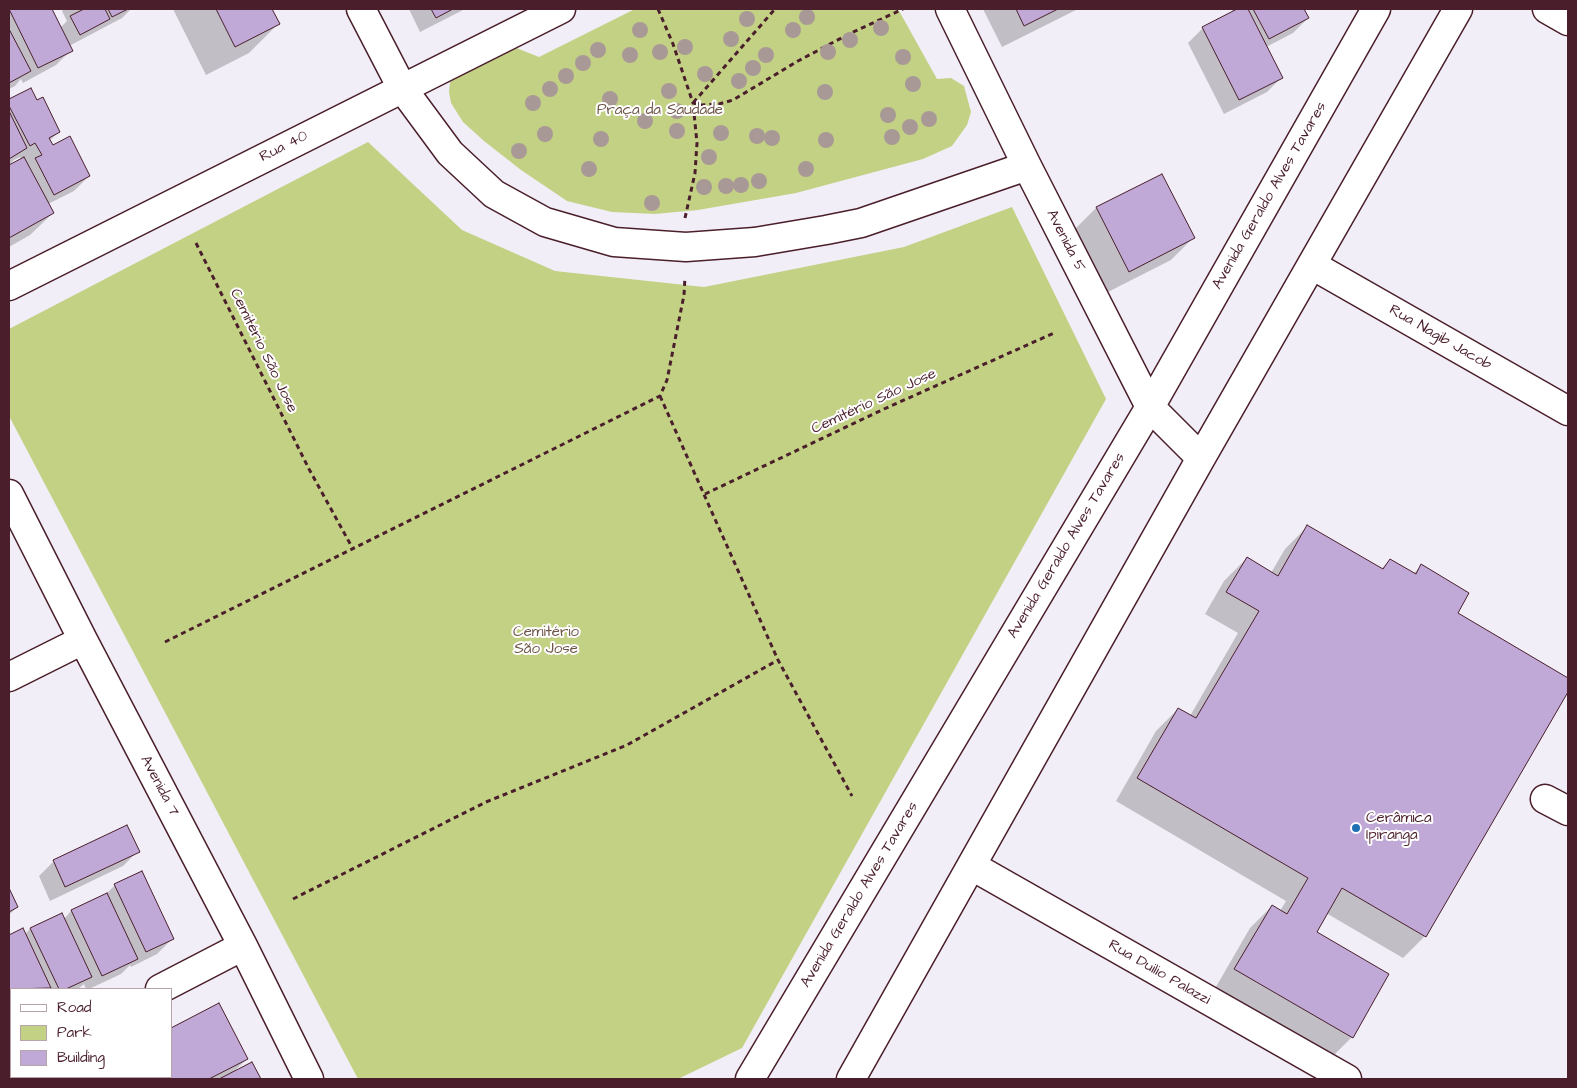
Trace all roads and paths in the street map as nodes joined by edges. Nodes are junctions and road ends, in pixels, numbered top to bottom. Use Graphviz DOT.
graph roads {
  1 [pos="361,9"];
  2 [pos="560,9"];
  3 [pos="658,9"];
  4 [pos="775,9"];
  5 [pos="904,9"];
  6 [pos="950,9"];
  7 [pos="1376,9"];
  8 [pos="1458,9"];
  9 [pos="1547,9"];
  10 [pos="1568,21"];
  11 [pos="402,88"];
  12 [pos="692,103"];
  13 [pos="1027,166"];
  14 [pos="196,243"];
  15 [pos="686,247"];
  16 [pos="1312,265"];
  17 [pos="9,286"];
  18 [pos="1054,333"];
  19 [pos="660,396"];
  20 [pos="1150,406"];
  21 [pos="1568,411"];
  22 [pos="1201,458"];
  23 [pos="9,494"];
  24 [pos="704,494"];
  25 [pos="353,548"];
  26 [pos="83,640"];
  27 [pos="165,642"];
  28 [pos="778,660"];
  29 [pos="9,677"];
  30 [pos="852,796"];
  31 [pos="972,866"];
  32 [pos="293,899"];
  33 [pos="243,946"];
  34 [pos="162,988"];
  35 [pos="309,1079"];
  36 [pos="750,1079"];
  37 [pos="852,1079"];
  38 [pos="1346,1079"];
  1 -- 11 [label="street"];
  2 -- 11 [label="street, Rua 40"];
  3 -- 12 [label="path"];
  4 -- 12 [label="path"];
  5 -- 12 [label="path"];
  6 -- 13 [label="street, Avenida 5"];
  7 -- 20 [label="street, Avenida Geraldo Alves Tavares"];
  8 -- 16 [label="street"];
  9 -- 10 [label="street"];
  11 -- 15 [label="street"];
  11 -- 17 [label="street, Rua 40"];
  12 -- 15 [label="path"];
  13 -- 15 [label="street"];
  13 -- 20 [label="street, Avenida 5"];
  14 -- 25 [label="path, Cemitério São Jose"];
  15 -- 19 [label="path"];
  16 -- 21 [label="street, Rua Nagib Jacob"];
  16 -- 22 [label="street"];
  18 -- 24 [label="path, Cemitério São Jose"];
  19 -- 24 [label="path"];
  19 -- 25 [label="path"];
  20 -- 22 [label="street, Avenida 5"];
  20 -- 36 [label="street, Avenida Geraldo Alves Tavares"];
  22 -- 31 [label="street"];
  23 -- 26 [label="street, Avenida 7"];
  24 -- 28 [label="path"];
  25 -- 27 [label="path"];
  26 -- 29 [label="street"];
  26 -- 33 [label="street, Avenida 7"];
  28 -- 30 [label="path"];
  28 -- 32 [label="path"];
  31 -- 37 [label="street"];
  31 -- 38 [label="street, Rua Duilio Palazzi"];
  33 -- 34 [label="street"];
  33 -- 35 [label="street, Avenida 7"];
}
